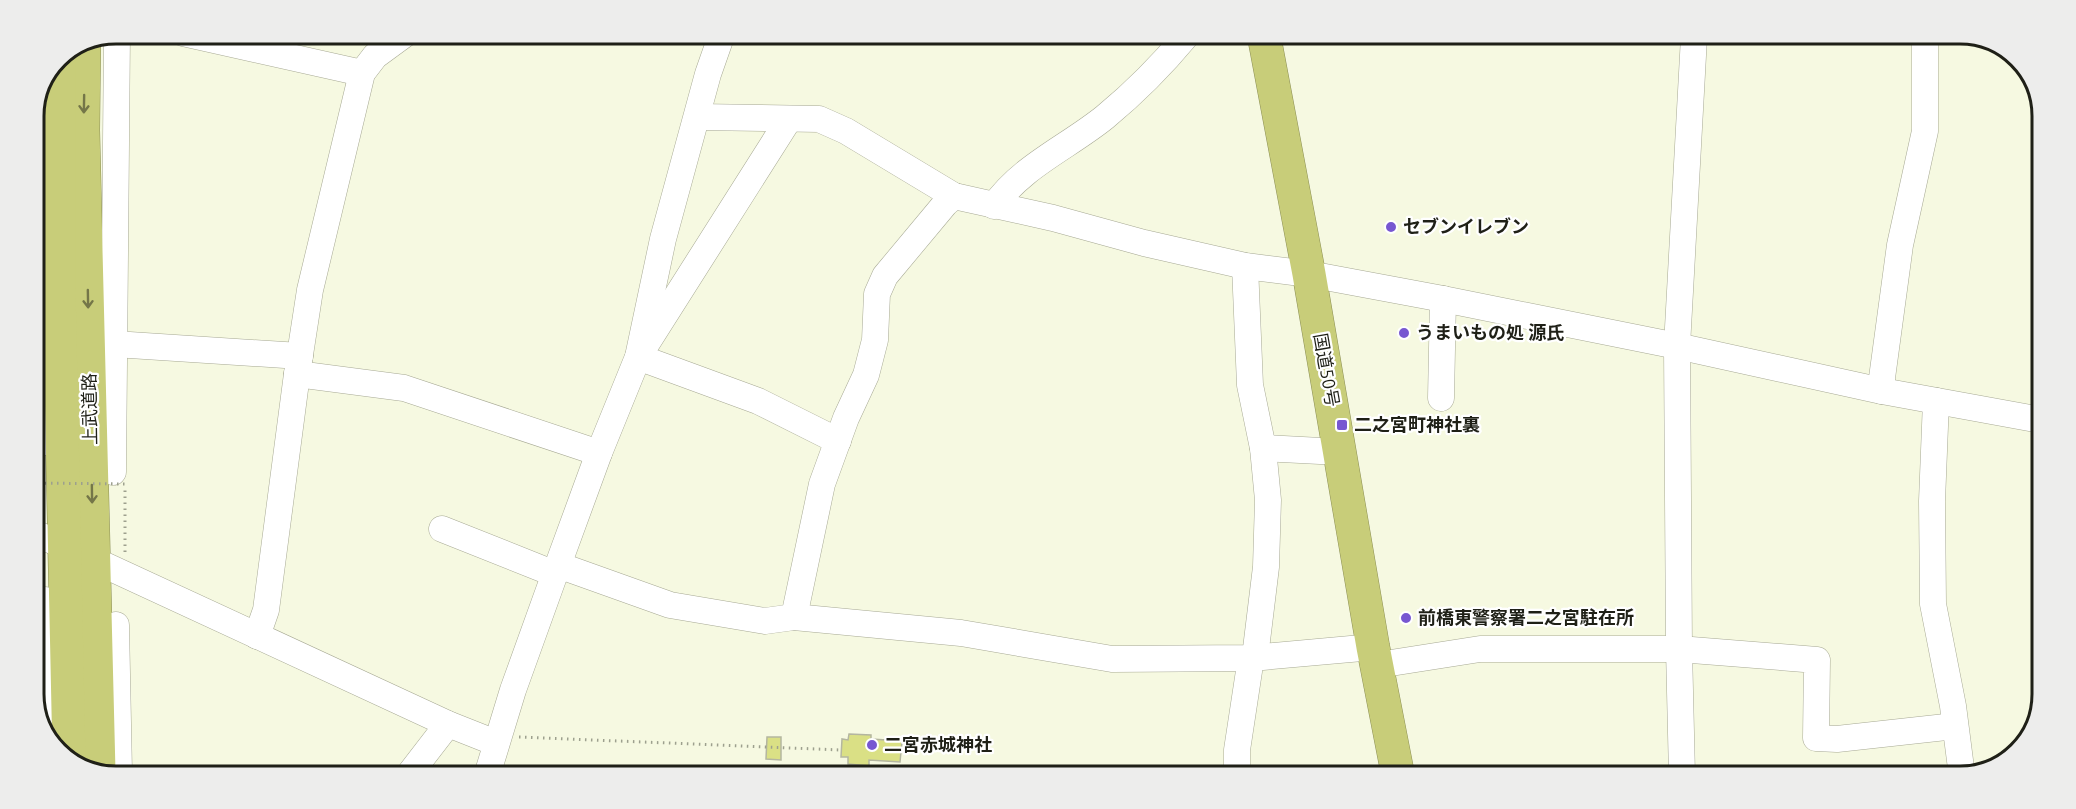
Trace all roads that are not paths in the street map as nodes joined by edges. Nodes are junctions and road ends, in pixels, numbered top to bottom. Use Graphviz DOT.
graph roads {
  1 [pos="117,44"];
  2 [pos="232,44"];
  3 [pos="391,44"];
  4 [pos="719,44"];
  5 [pos="1179,44"];
  6 [pos="1266,44"];
  7 [pos="1694,44"];
  8 [pos="1925,44"];
  9 [pos="84,51"];
  10 [pos="59,72"];
  11 [pos="362,73"];
  12 [pos="698,117"];
  13 [pos="789,119"];
  14 [pos="954,196"];
  15 [pos="994,206"];
  16 [pos="1245,267"];
  17 [pos="1309,274"];
  18 [pos="1443,298"];
  19 [pos="114,344"];
  20 [pos="1677,346"];
  21 [pos="638,357"];
  22 [pos="298,365"];
  23 [pos="1882,391"];
  24 [pos="1440,398"];
  25 [pos="1936,401"];
  26 [pos="2032,418"];
  27 [pos="838,441"];
  28 [pos="1263,448"];
  29 [pos="1340,452"];
  30 [pos="599,453"];
  31 [pos="119,478"];
  32 [pos="441,529"];
  33 [pos="44,537"];
  34 [pos="65,546"];
  35 [pos="94,561"];
  36 [pos="556,569"];
  37 [pos="45,600"];
  38 [pos="794,617"];
  39 [pos="116,625"];
  40 [pos="251,633"];
  41 [pos="1679,649"];
  42 [pos="1375,656"];
  43 [pos="1253,658"];
  44 [pos="49,721"];
  45 [pos="448,724"];
  46 [pos="1955,726"];
  47 [pos="505,740"];
  48 [pos="69,747"];
  49 [pos="99,763"];
  50 [pos="119,766"];
  51 [pos="416,766"];
  52 [pos="491,766"];
  53 [pos="1237,766"];
  54 [pos="1396,766"];
  55 [pos="1682,766"];
  56 [pos="1961,766"];
  1 -- 19 [label="street"];
  2 -- 11 [label="street"];
  3 -- 11 [label="street"];
  4 -- 12 [label="street"];
  5 -- 15 [label="street"];
  6 -- 17 [label="highway, 国道50号"];
  7 -- 20 [label="street"];
  8 -- 23 [label="street"];
  9 -- 35 [label="highway, 上武道路, one-way"];
  10 -- 34 [label="highway, 上武道路"];
  11 -- 22 [label="street"];
  12 -- 13 [label="street"];
  12 -- 21 [label="street"];
  13 -- 14 [label="street"];
  13 -- 21 [label="street"];
  14 -- 15 [label="street"];
  14 -- 27 [label="street"];
  15 -- 16 [label="street"];
  16 -- 17 [label="street"];
  16 -- 28 [label="street"];
  17 -- 18 [label="street"];
  17 -- 29 [label="highway, 国道50号"];
  18 -- 20 [label="street"];
  18 -- 24 [label="street"];
  19 -- 22 [label="street"];
  19 -- 31 [label="street"];
  20 -- 23 [label="street"];
  20 -- 41 [label="street"];
  21 -- 27 [label="street"];
  21 -- 30 [label="street"];
  22 -- 30 [label="street"];
  22 -- 40 [label="street"];
  23 -- 25 [label="street"];
  25 -- 26 [label="street"];
  25 -- 46 [label="street"];
  27 -- 38 [label="street"];
  28 -- 29 [label="street"];
  28 -- 43 [label="street"];
  29 -- 42 [label="highway, 国道50号"];
  30 -- 36 [label="street"];
  32 -- 36 [label="street"];
  33 -- 34 [label="street"];
  34 -- 35 [label="street"];
  34 -- 48 [label="highway, 上武道路"];
  35 -- 40 [label="street"];
  35 -- 49 [label="highway, 上武道路"];
  36 -- 38 [label="street"];
  36 -- 47 [label="street"];
  37 -- 44 [label="street"];
  38 -- 43 [label="street"];
  39 -- 50 [label="street"];
  40 -- 45 [label="street"];
  41 -- 42 [label="street"];
  41 -- 46 [label="street"];
  41 -- 55 [label="street"];
  42 -- 43 [label="street"];
  42 -- 54 [label="highway, 国道50号"];
  43 -- 53 [label="street"];
  45 -- 47 [label="street"];
  45 -- 51 [label="street"];
  46 -- 56 [label="street"];
  47 -- 52 [label="street"];
}
